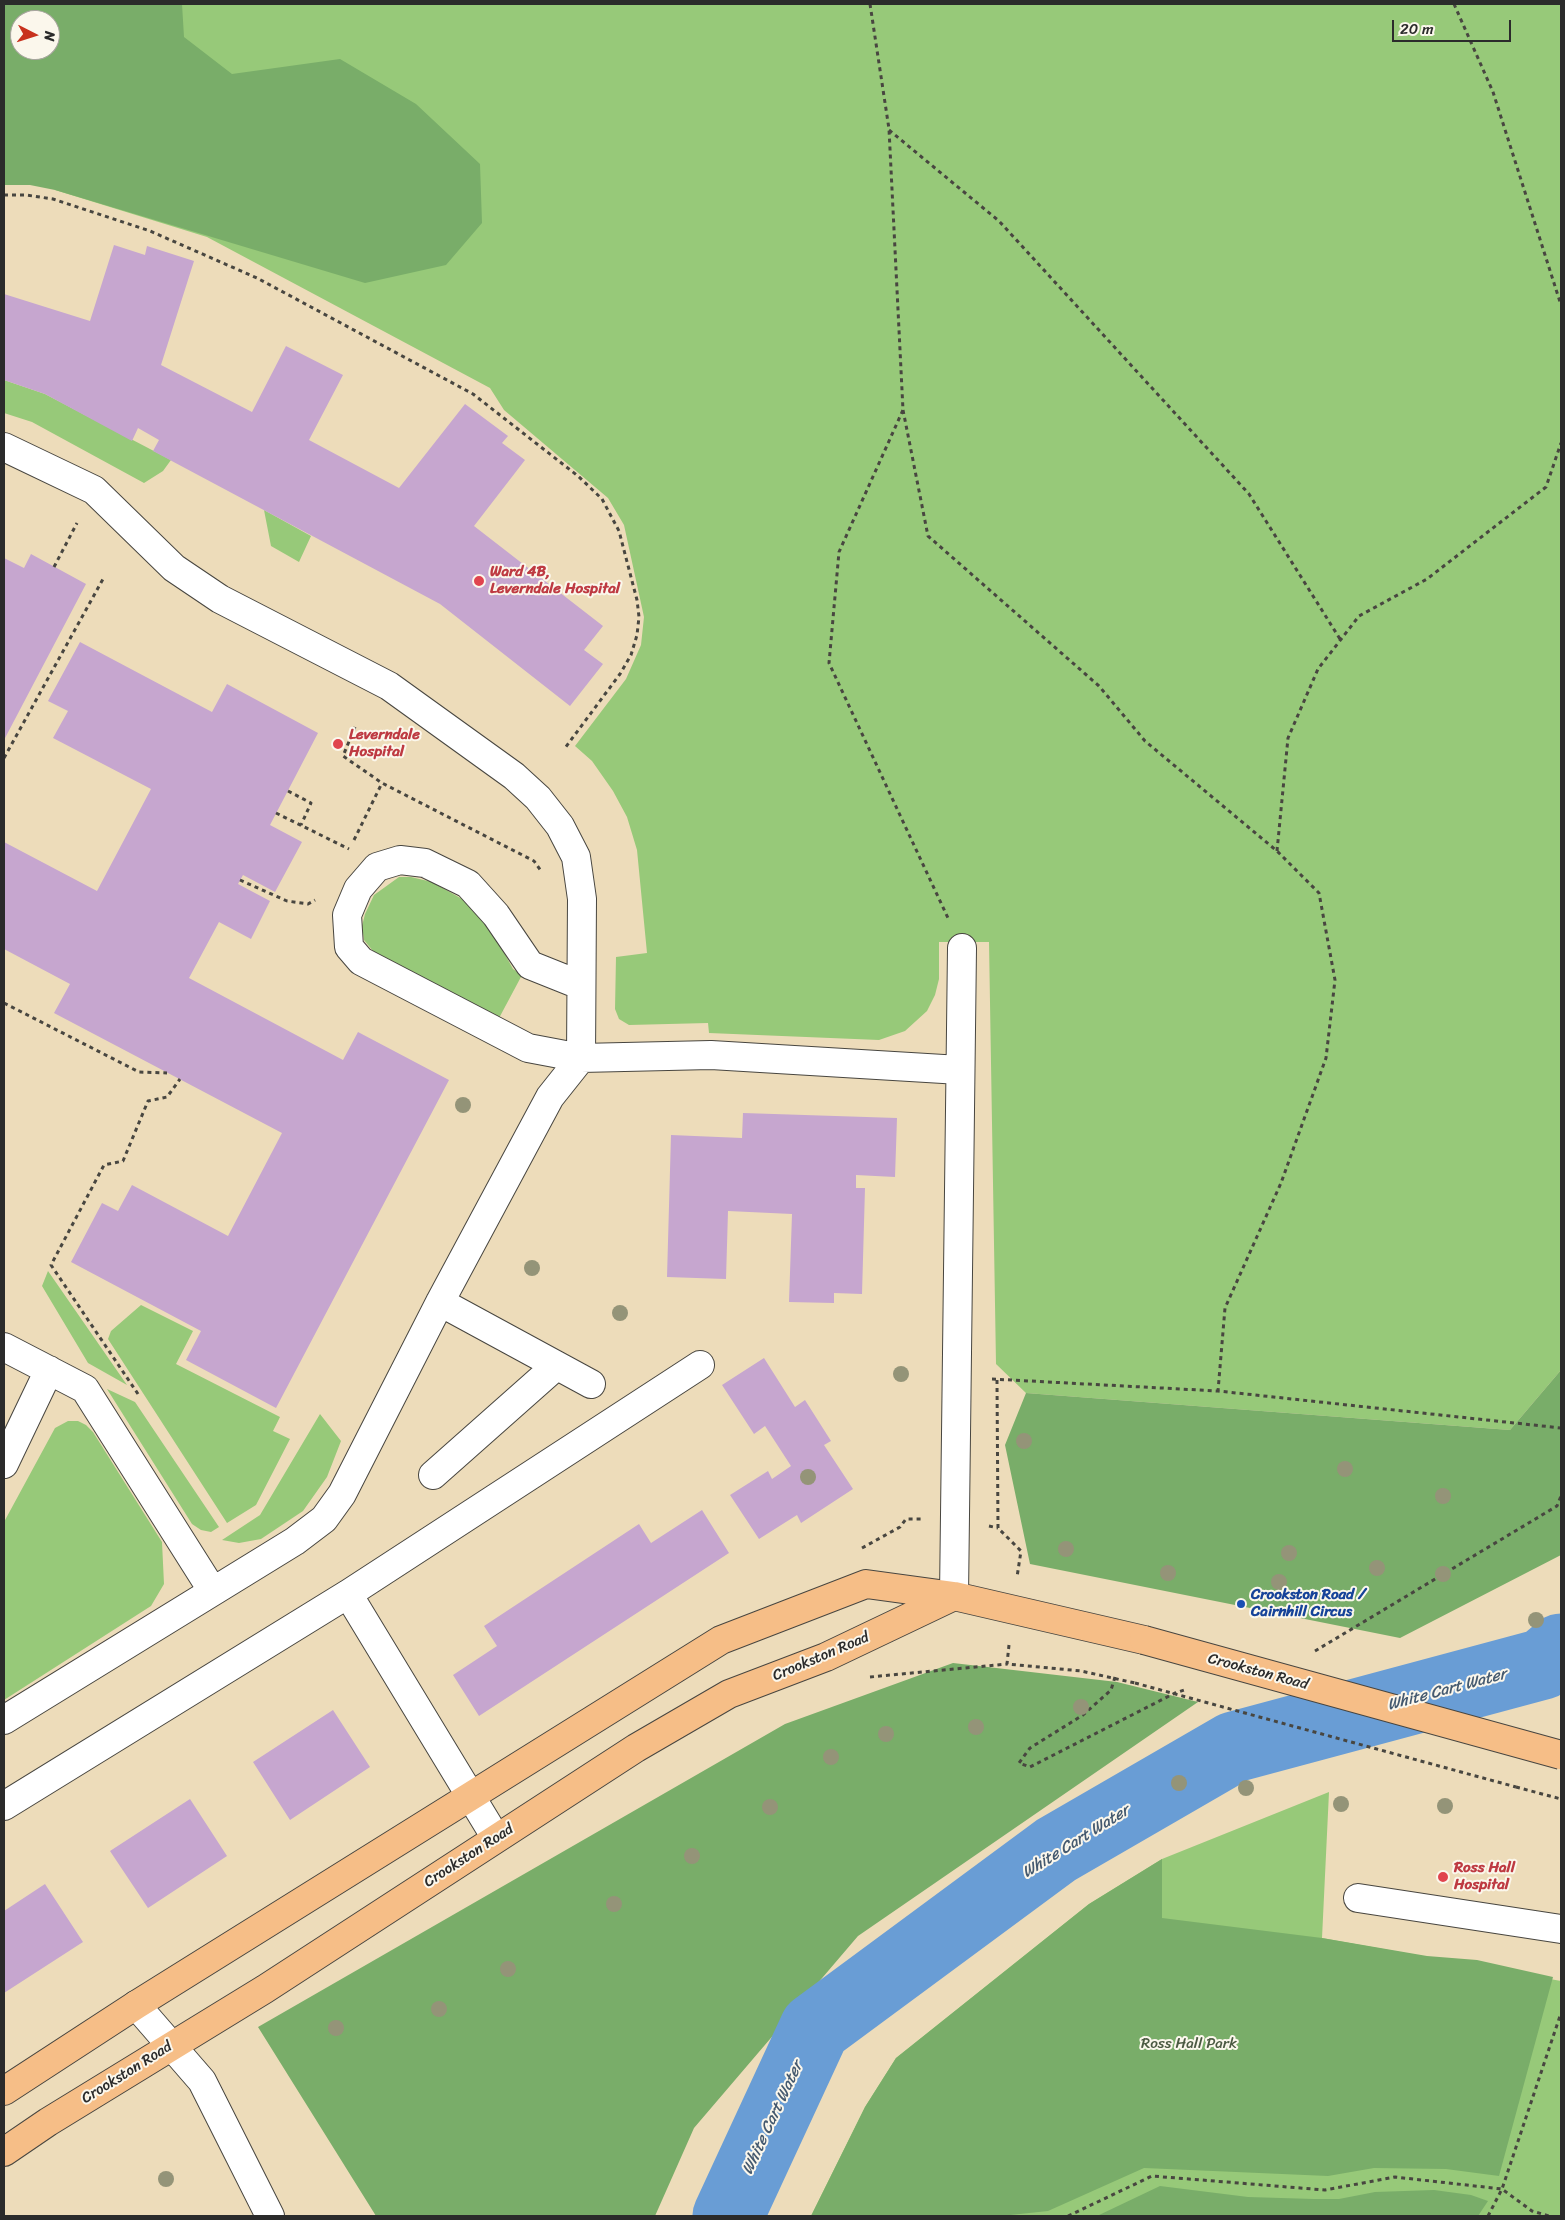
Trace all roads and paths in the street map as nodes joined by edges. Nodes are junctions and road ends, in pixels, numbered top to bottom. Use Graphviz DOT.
graph roads {
  1 [pos="870,4"];
  2 [pos="1454,4"];
  3 [pos="888,129"];
  4 [pos="4,195"];
  5 [pos="1561,305"];
  6 [pos="902,410"];
  7 [pos="1561,444"];
  8 [pos="4,447"];
  9 [pos="103,579"];
  10 [pos="1340,639"];
  11 [pos="355,727"];
  12 [pos="565,748"];
  13 [pos="4,758"];
  14 [pos="382,782"];
  15 [pos="288,791"];
  16 [pos="276,813"];
  17 [pos="301,825"];
  18 [pos="349,849"];
  19 [pos="1276,852"];
  20 [pos="345,858"];
  21 [pos="543,873"];
  22 [pos="240,880"];
  23 [pos="321,897"];
  24 [pos="962,948"];
  25 [pos="580,985"];
  26 [pos="4,1002"];
  27 [pos="581,1058"];
  28 [pos="960,1070"];
  29 [pos="167,1072"];
  30 [pos="180,1079"];
  31 [pos="440,1302"];
  32 [pos="4,1347"];
  33 [pos="700,1365"];
  34 [pos="556,1366"];
  35 [pos="49,1370"];
  36 [pos="956,1378"];
  37 [pos="997,1380"];
  38 [pos="591,1384"];
  39 [pos="1218,1392"];
  40 [pos="138,1394"];
  41 [pos="1561,1428"];
  42 [pos="4,1464"];
  43 [pos="433,1475"];
  44 [pos="212,1590"];
  45 [pos="348,1594"];
  46 [pos="954,1596"];
  47 [pos="1012,1609"];
  48 [pos="4,1720"];
  49 [pos="1561,1755"];
  50 [pos="471,1795"];
  51 [pos="1561,1799"];
  52 [pos="4,1806"];
  53 [pos="496,1838"];
  54 [pos="1358,1898"];
  55 [pos="1561,1929"];
  56 [pos="136,2005"];
  57 [pos="1561,2013"];
  58 [pos="171,2046"];
  59 [pos="4,2092"];
  60 [pos="4,2152"];
  61 [pos="1502,2189"];
  62 [pos="270,2216"];
  63 [pos="1068,2216"];
  64 [pos="1488,2216"];
  65 [pos="1549,2216"];
  1 -- 3 [label="path"];
  2 -- 5 [label="path"];
  3 -- 6 [label="path"];
  3 -- 10 [label="path"];
  4 -- 12 [label="path"];
  6 -- 19 [label="path"];
  6 -- 24 [label="path"];
  7 -- 10 [label="path"];
  8 -- 25 [label="street"];
  9 -- 13 [label="path"];
  10 -- 19 [label="path"];
  11 -- 14 [label="path"];
  14 -- 18 [label="path"];
  14 -- 21 [label="path"];
  15 -- 17 [label="path"];
  16 -- 17 [label="path"];
  17 -- 18 [label="path"];
  18 -- 20 [label="path"];
  19 -- 39 [label="path"];
  22 -- 23 [label="path"];
  24 -- 28 [label="street"];
  25 -- 27 [label="street"];
  25 -- 27 [label="street"];
  26 -- 29 [label="path"];
  27 -- 28 [label="street"];
  27 -- 31 [label="street"];
  28 -- 36 [label="street"];
  30 -- 40 [label="path"];
  31 -- 34 [label="street"];
  31 -- 44 [label="street"];
  32 -- 35 [label="street"];
  33 -- 45 [label="street"];
  34 -- 38 [label="street"];
  34 -- 43 [label="street"];
  35 -- 42 [label="street"];
  35 -- 44 [label="street"];
  36 -- 37 [label="path"];
  36 -- 46 [label="street"];
  37 -- 39 [label="path"];
  37 -- 47 [label="path"];
  39 -- 41 [label="path"];
  44 -- 48 [label="street"];
  45 -- 50 [label="street"];
  45 -- 52 [label="street"];
  46 -- 47 [label="main road, Crookston Road"];
  46 -- 50 [label="main road, Crookston Road"];
  46 -- 53 [label="main road, Crookston Road"];
  47 -- 49 [label="main road, Crookston Road, bridge"];
  47 -- 51 [label="path, bridge"];
  50 -- 53 [label="street"];
  50 -- 56 [label="main road, Crookston Road"];
  53 -- 58 [label="main road, Crookston Road"];
  54 -- 55 [label="street"];
  56 -- 58 [label="street"];
  56 -- 59 [label="main road, Crookston Road"];
  57 -- 61 [label="path"];
  58 -- 60 [label="main road, Crookston Road"];
  58 -- 62 [label="street"];
  61 -- 63 [label="path"];
  61 -- 64 [label="path"];
  61 -- 65 [label="path"];
}
